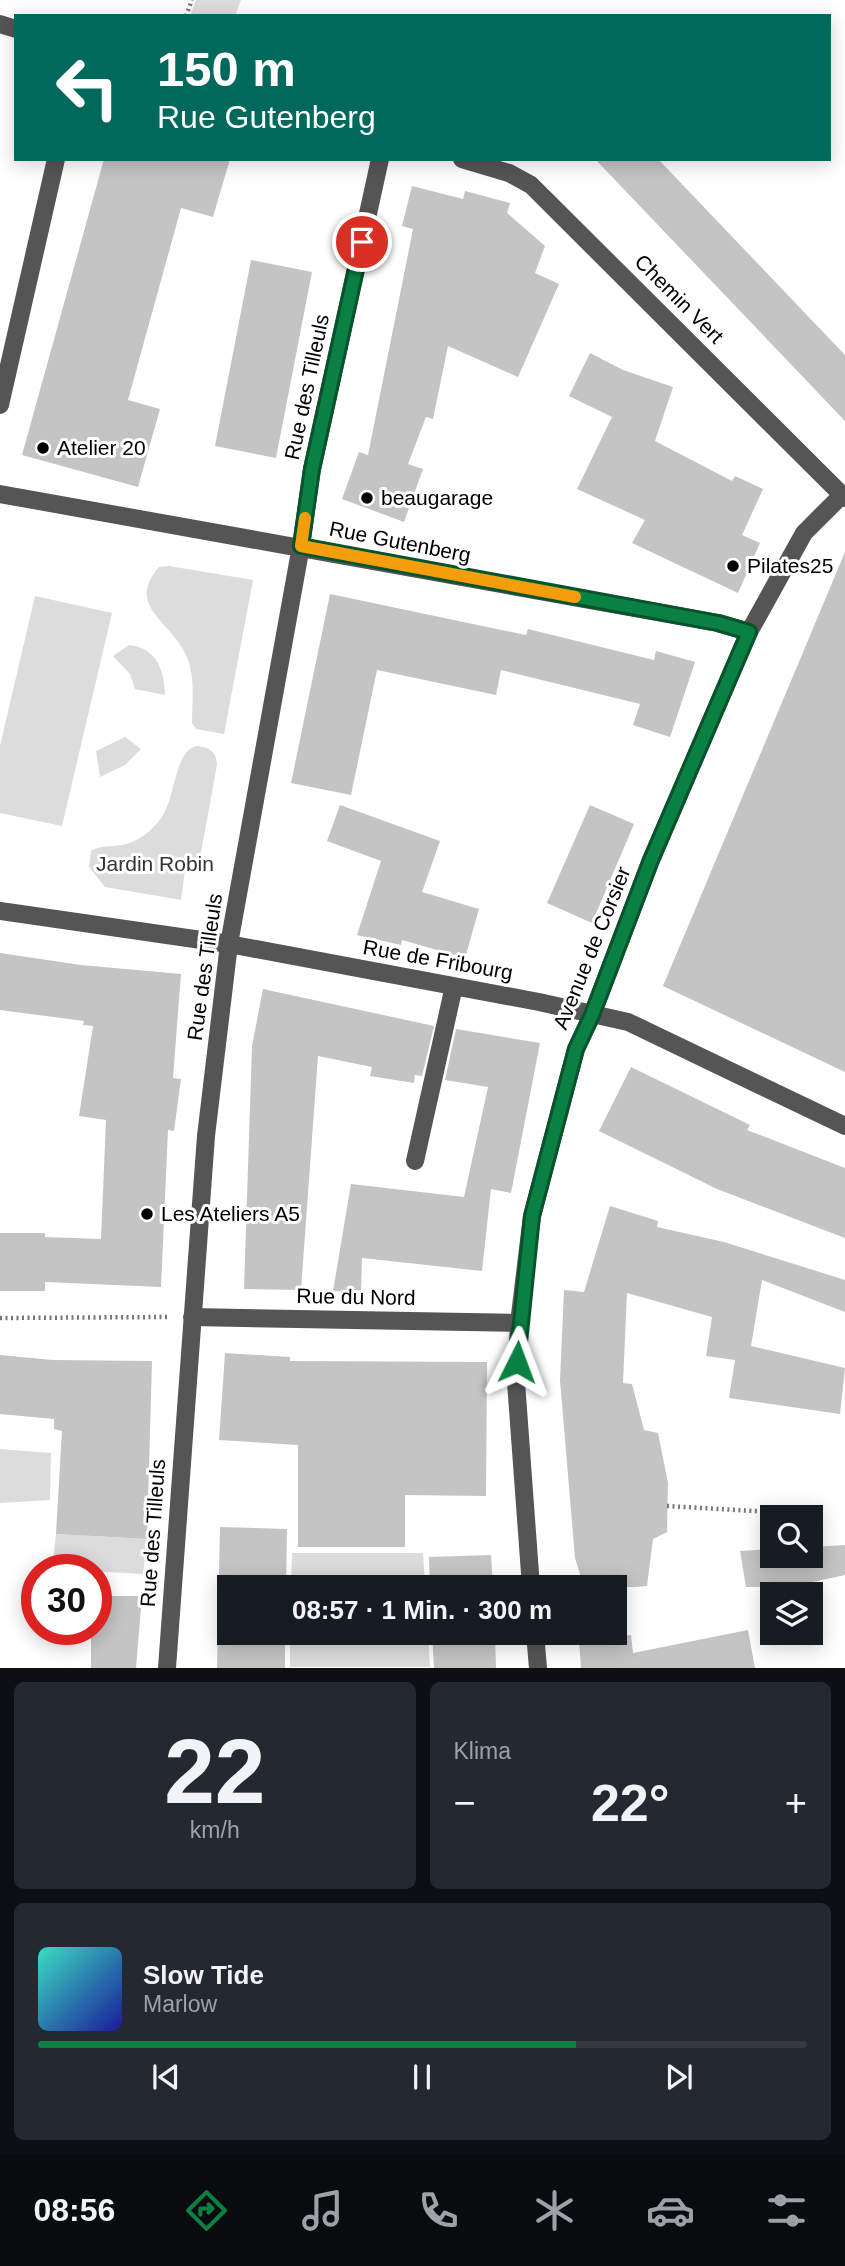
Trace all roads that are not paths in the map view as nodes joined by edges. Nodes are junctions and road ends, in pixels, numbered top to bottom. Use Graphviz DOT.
graph roads {
  1 [pos="56,161"];
  2 [pos="380,161"];
  3 [pos="469,161"];
  4 [pos="0,405"];
  5 [pos="0,494"];
  6 [pos="844,497"];
  7 [pos="301,546"];
  8 [pos="749,632"];
  9 [pos="0,911"];
  10 [pos="229,944"];
  11 [pos="454,986"];
  12 [pos="592,1015"];
  13 [pos="845,1126"];
  14 [pos="415,1161"];
  15 [pos="192,1317"];
  16 [pos="519,1323"];
  17 [pos="530,1575"];
  18 [pos="536,1645"];
  19 [pos="167,1668"];
  20 [pos="538,1668"];
  1 -- 4 [label="street"];
  2 -- 7 [label="street, Rue des Tilleuls"];
  3 -- 6 [label="street, Chemin Vert"];
  5 -- 7 [label="street, Rue Gutenberg"];
  6 -- 8 [label="street, Avenue de Corsier"];
  7 -- 8 [label="street, Rue Gutenberg"];
  7 -- 10 [label="street, Rue des Tilleuls"];
  8 -- 12 [label="street, Avenue de Corsier"];
  9 -- 10 [label="street, Rue de Fribourg"];
  10 -- 11 [label="street, Rue de Fribourg"];
  10 -- 15 [label="street, Rue des Tilleuls"];
  11 -- 12 [label="street, Rue de Fribourg"];
  11 -- 14 [label="street"];
  12 -- 13 [label="street, Rue de Fribourg"];
  12 -- 16 [label="street, Avenue de Corsier"];
  15 -- 16 [label="street, Rue du Nord"];
  15 -- 19 [label="street, Rue des Tilleuls"];
  16 -- 17 [label="street, Avenue de Corsier"];
  18 -- 20 [label="street"];
}
